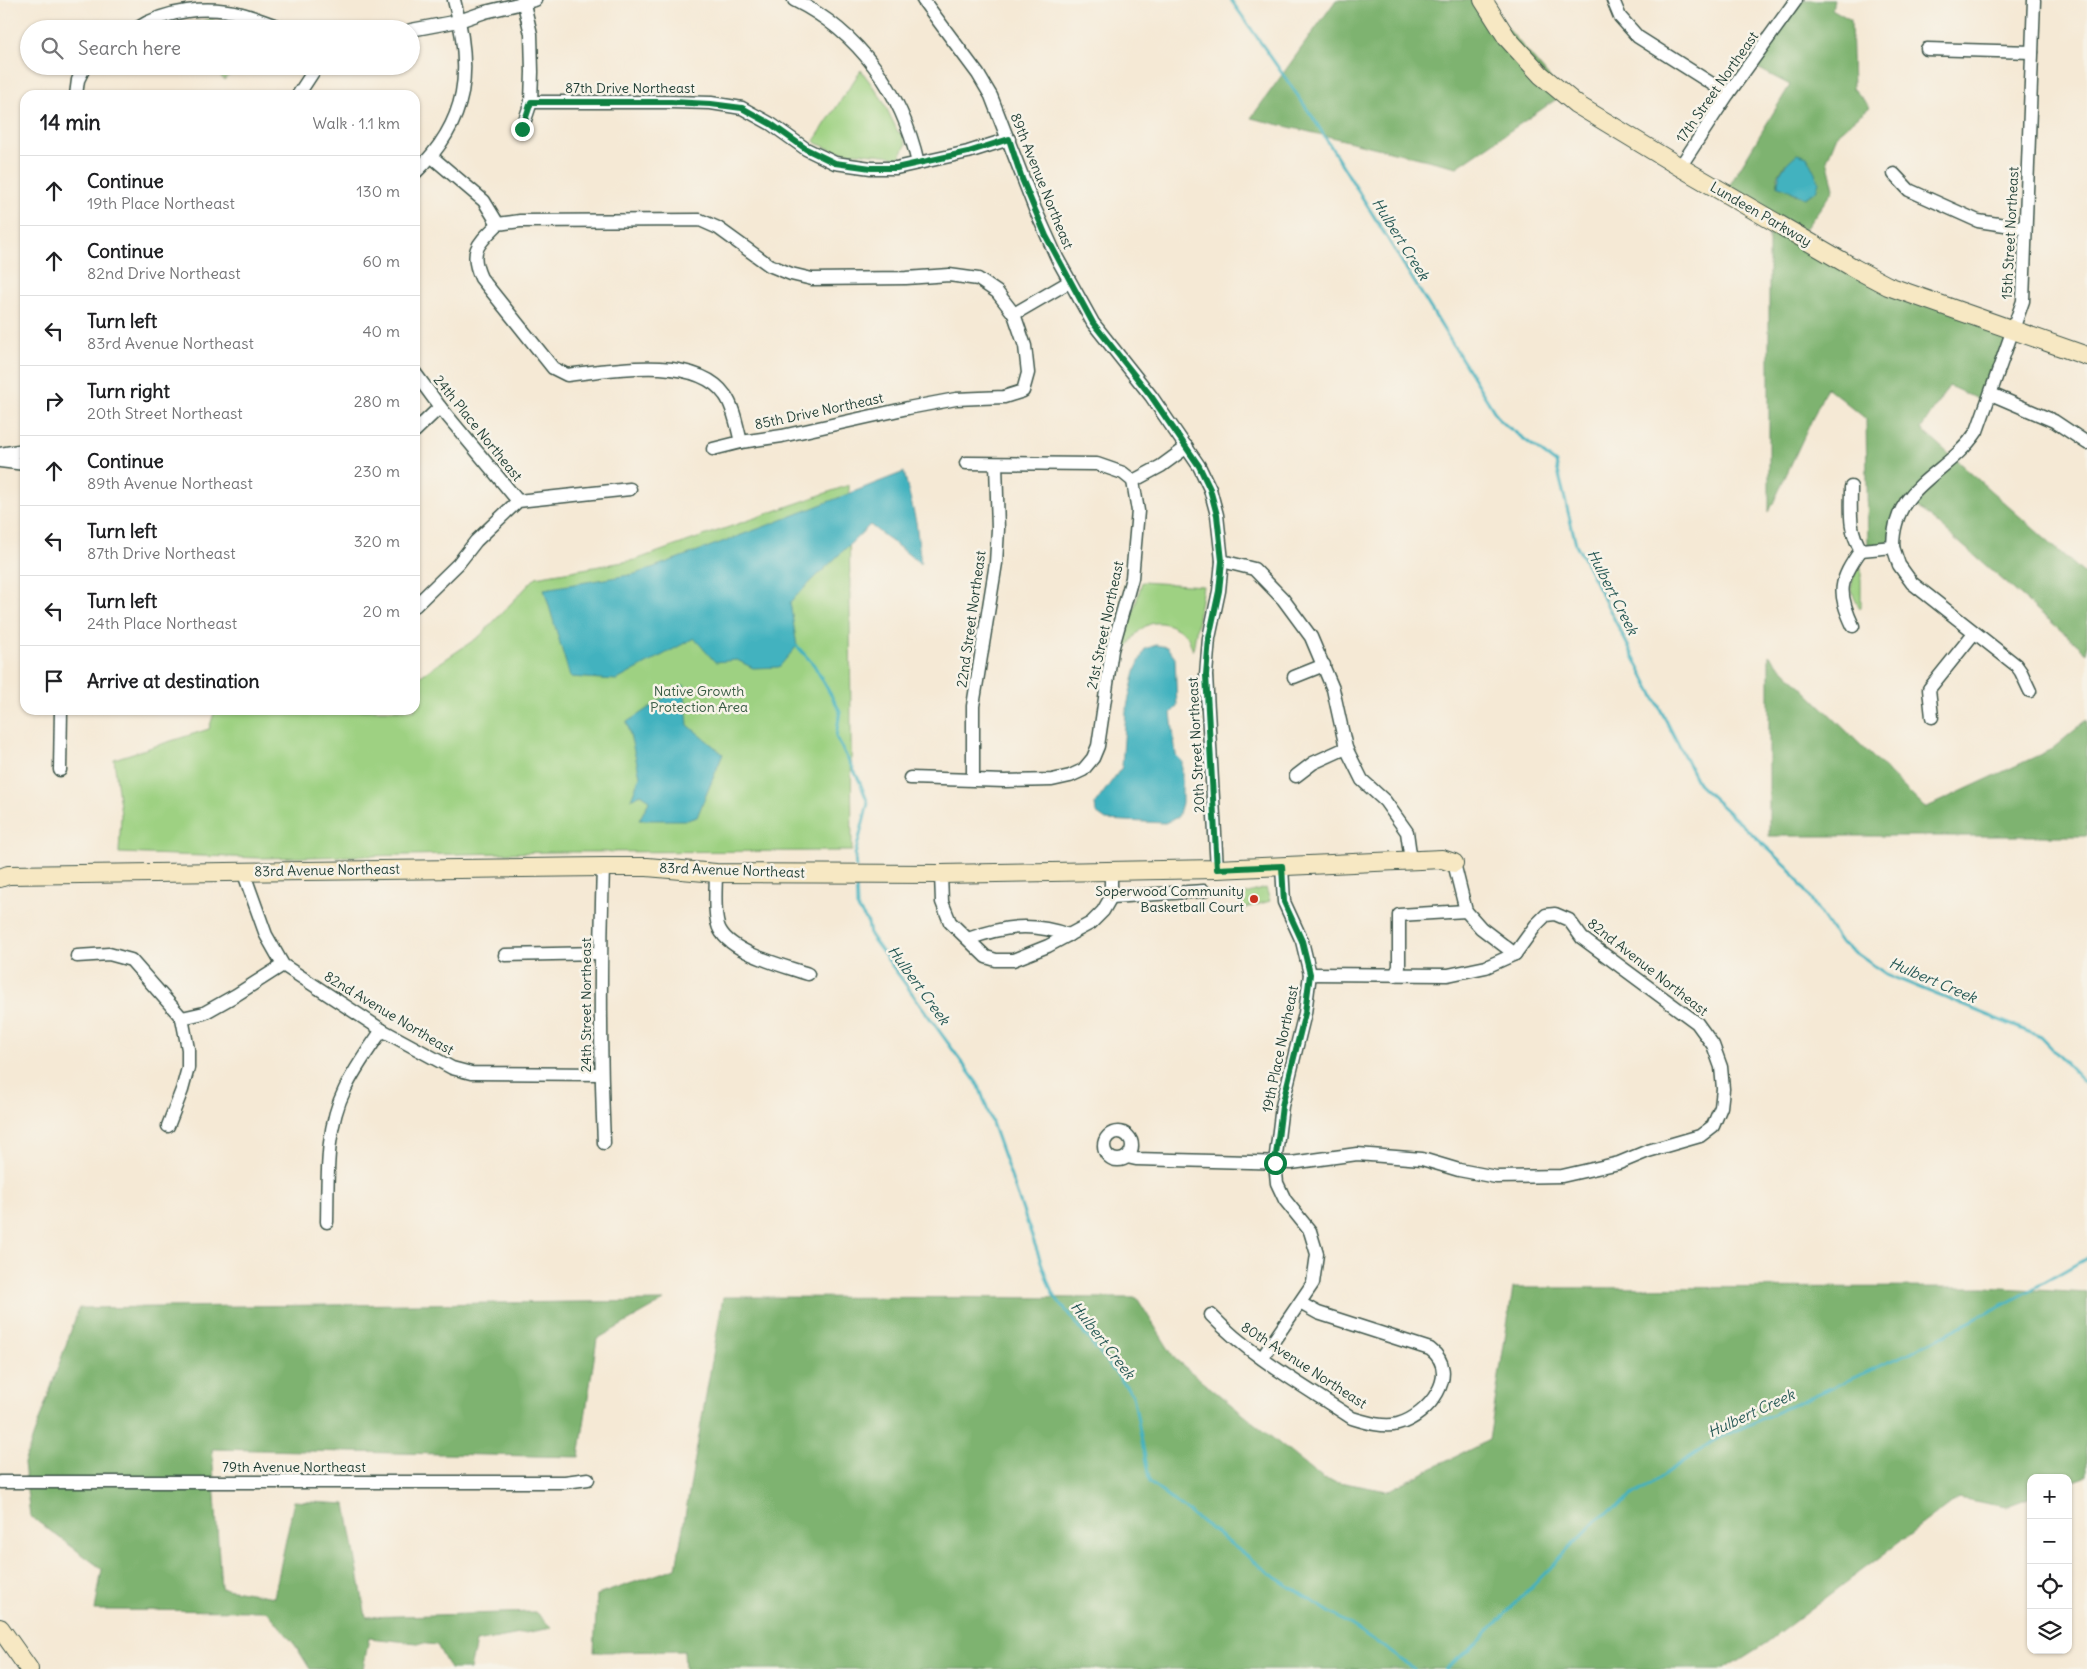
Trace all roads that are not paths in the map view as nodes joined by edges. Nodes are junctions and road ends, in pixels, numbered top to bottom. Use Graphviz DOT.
graph roads {
  1 [pos="454,0"];
  2 [pos="794,0"];
  3 [pos="923,0"];
  4 [pos="1483,0"];
  5 [pos="1613,0"];
  6 [pos="1796,0"];
  7 [pos="2034,0"];
  8 [pos="529,2"];
  9 [pos="157,20"];
  10 [pos="258,20"];
  11 [pos="459,21"];
  12 [pos="420,28"];
  13 [pos="1927,49"];
  14 [pos="2032,52"];
  15 [pos="80,75"];
  16 [pos="311,75"];
  17 [pos="77,90"];
  18 [pos="301,90"];
  19 [pos="1728,94"];
  20 [pos="531,102"];
  21 [pos="522,129"];
  22 [pos="1009,139"];
  23 [pos="432,157"];
  24 [pos="918,163"];
  25 [pos="1680,167"];
  26 [pos="420,168"];
  27 [pos="1894,174"];
  28 [pos="498,224"];
  29 [pos="2025,228"];
  30 [pos="1069,282"];
  31 [pos="1014,314"];
  32 [pos="2014,330"];
  33 [pos="2087,356"];
  34 [pos="420,380"];
  35 [pos="1991,394"];
  36 [pos="440,407"];
  37 [pos="420,426"];
  38 [pos="741,442"];
  39 [pos="2087,443"];
  40 [pos="1187,448"];
  41 [pos="713,449"];
  42 [pos="20,451"];
  43 [pos="0,454"];
  44 [pos="0,461"];
  45 [pos="20,463"];
  46 [pos="966,463"];
  47 [pos="996,464"];
  48 [pos="1133,481"];
  49 [pos="1851,487"];
  50 [pos="630,489"];
  51 [pos="518,501"];
  52 [pos="1893,547"];
  53 [pos="1861,550"];
  54 [pos="1222,561"];
  55 [pos="420,601"];
  56 [pos="1853,626"];
  57 [pos="1974,633"];
  58 [pos="1324,665"];
  59 [pos="1294,677"];
  60 [pos="2030,692"];
  61 [pos="61,715"];
  62 [pos="1932,717"];
  63 [pos="1346,748"];
  64 [pos="60,770"];
  65 [pos="1296,776"];
  66 [pos="910,778"];
  67 [pos="973,779"];
  68 [pos="1411,860"];
  69 [pos="1454,863"];
  70 [pos="1282,866"];
  71 [pos="603,867"];
  72 [pos="1217,869"];
  73 [pos="243,871"];
  74 [pos="1111,871"];
  75 [pos="716,873"];
  76 [pos="940,874"];
  77 [pos="3,875"];
  78 [pos="1204,891"];
  79 [pos="1111,897"];
  80 [pos="1466,911"];
  81 [pos="1069,935"];
  82 [pos="968,939"];
  83 [pos="600,953"];
  84 [pos="505,954"];
  85 [pos="1515,954"];
  86 [pos="77,956"];
  87 [pos="283,966"];
  88 [pos="808,974"];
  89 [pos="1310,974"];
  90 [pos="1395,975"];
  91 [pos="182,1018"];
  92 [pos="382,1030"];
  93 [pos="601,1074"];
  94 [pos="168,1126"];
  95 [pos="604,1143"];
  96 [pos="1127,1156"];
  97 [pos="1275,1163"];
  98 [pos="327,1222"];
  99 [pos="1300,1303"];
  100 [pos="1211,1315"];
  101 [pos="1262,1358"];
  102 [pos="588,1478"];
  103 [pos="0,1482"];
  104 [pos="0,1628"];
  105 [pos="29,1669"];
  1 -- 11 [label="street"];
  2 -- 24 [label="street"];
  3 -- 22 [label="street, 89th Avenue Northeast"];
  4 -- 25 [label="street, Lundeen Parkway"];
  5 -- 19 [label="street"];
  6 -- 19 [label="street, 17th Street Northeast"];
  7 -- 14 [label="street, 15th Street Northeast"];
  8 -- 11 [label="street"];
  8 -- 20 [label="street"];
  9 -- 10 [label="street"];
  11 -- 12 [label="street"];
  11 -- 23 [label="street"];
  13 -- 14 [label="street"];
  14 -- 29 [label="street, 15th Street Northeast"];
  15 -- 17 [label="street"];
  16 -- 18 [label="street"];
  19 -- 25 [label="street, 17th Street Northeast"];
  20 -- 21 [label="street"];
  20 -- 24 [label="street, 87th Drive Northeast"];
  22 -- 24 [label="street, 87th Drive Northeast"];
  22 -- 30 [label="street, 89th Avenue Northeast"];
  23 -- 26 [label="street"];
  23 -- 28 [label="street"];
  25 -- 32 [label="street, Lundeen Parkway"];
  27 -- 29 [label="street"];
  28 -- 31 [label="street, 85th Drive Northeast"];
  28 -- 38 [label="street, 85th Drive Northeast"];
  29 -- 32 [label="street, 15th Street Northeast"];
  30 -- 31 [label="street"];
  30 -- 40 [label="street, 89th Avenue Northeast"];
  31 -- 38 [label="street, 85th Drive Northeast"];
  32 -- 33 [label="street, Lundeen Parkway"];
  32 -- 35 [label="street, 15th Street Northeast"];
  34 -- 36 [label="street, 24th Place Northeast"];
  35 -- 39 [label="street"];
  35 -- 52 [label="street, 15th Street Northeast"];
  36 -- 37 [label="street"];
  36 -- 51 [label="street, 24th Place Northeast"];
  38 -- 41 [label="street"];
  40 -- 48 [label="street"];
  40 -- 54 [label="street, 20th Street Northeast"];
  42 -- 43 [label="street"];
  44 -- 45 [label="street"];
  46 -- 47 [label="street"];
  47 -- 48 [label="street"];
  47 -- 67 [label="street, 22nd Street Northeast"];
  48 -- 67 [label="street, 21st Street Northeast"];
  49 -- 53 [label="street"];
  50 -- 51 [label="street"];
  51 -- 55 [label="street"];
  52 -- 53 [label="street"];
  52 -- 57 [label="street"];
  53 -- 56 [label="street"];
  54 -- 58 [label="street"];
  54 -- 72 [label="street, 20th Street Northeast"];
  57 -- 60 [label="street"];
  57 -- 62 [label="street"];
  58 -- 59 [label="street"];
  58 -- 63 [label="street"];
  61 -- 64 [label="street"];
  63 -- 65 [label="street"];
  63 -- 68 [label="street"];
  66 -- 67 [label="street"];
  68 -- 69 [label="street, 83rd Avenue Northeast"];
  68 -- 70 [label="street, 83rd Avenue Northeast"];
  69 -- 80 [label="street"];
  70 -- 72 [label="street, 83rd Avenue Northeast"];
  70 -- 89 [label="street, 19th Place Northeast"];
  71 -- 73 [label="street, 83rd Avenue Northeast"];
  71 -- 75 [label="street, 83rd Avenue Northeast"];
  71 -- 83 [label="street, 24th Street Northeast"];
  72 -- 74 [label="street, 83rd Avenue Northeast"];
  73 -- 77 [label="street, 83rd Avenue Northeast"];
  73 -- 87 [label="street"];
  74 -- 76 [label="street, 83rd Avenue Northeast"];
  74 -- 79 [label="street"];
  75 -- 76 [label="street, 83rd Avenue Northeast"];
  75 -- 88 [label="street"];
  76 -- 82 [label="street"];
  78 -- 79 [label="street"];
  79 -- 81 [label="street"];
  80 -- 85 [label="street"];
  80 -- 90 [label="street"];
  81 -- 82 [label="street"];
  81 -- 82 [label="street"];
  83 -- 84 [label="street"];
  83 -- 93 [label="street, 24th Street Northeast"];
  85 -- 90 [label="street, 82nd Avenue Northeast"];
  85 -- 97 [label="street, 82nd Avenue Northeast"];
  86 -- 91 [label="street"];
  87 -- 91 [label="street"];
  87 -- 92 [label="street, 82nd Avenue Northeast"];
  89 -- 90 [label="street, 82nd Avenue Northeast"];
  89 -- 97 [label="street, 19th Place Northeast"];
  91 -- 94 [label="street"];
  92 -- 93 [label="street, 82nd Avenue Northeast"];
  92 -- 98 [label="street"];
  93 -- 95 [label="street, 24th Street Northeast"];
  96 -- 97 [label="street"];
  97 -- 99 [label="street, 19th Place Northeast"];
  99 -- 101 [label="street, 19th Place Northeast"];
  99 -- 101 [label="street, 80th Avenue Northeast"];
  100 -- 101 [label="street, 80th Avenue Northeast"];
  102 -- 103 [label="street, 79th Avenue Northeast"];
  104 -- 105 [label="street"];
}
